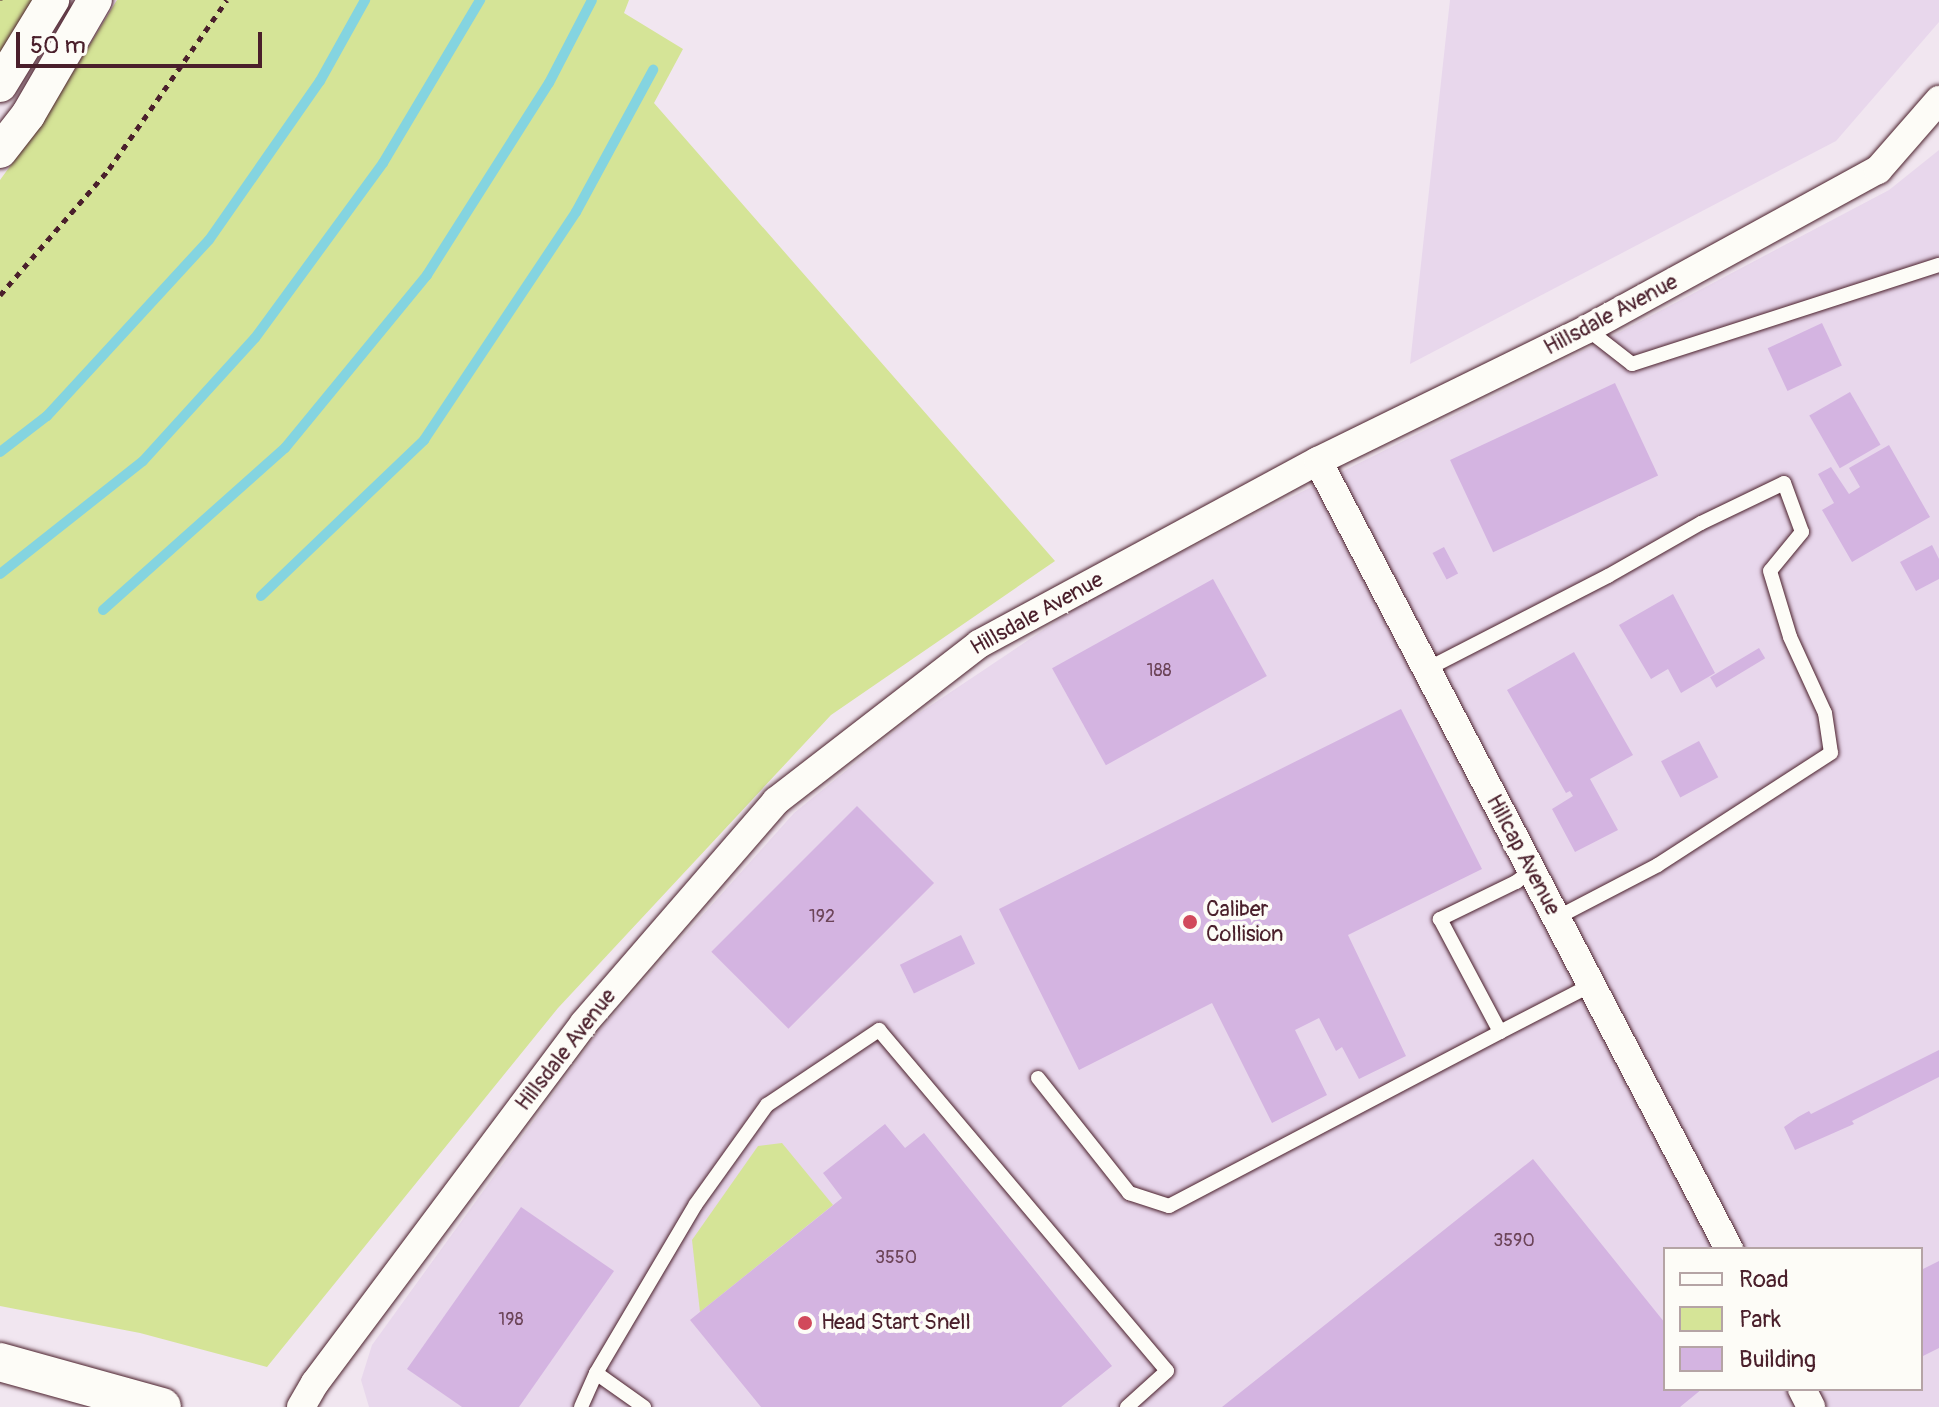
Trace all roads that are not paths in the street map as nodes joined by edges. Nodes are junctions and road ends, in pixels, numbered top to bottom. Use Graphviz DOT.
graph roads {
  1 [pos="52,0"];
  2 [pos="95,0"];
  3 [pos="0,85"];
  4 [pos="1939,100"];
  5 [pos="0,151"];
  6 [pos="1939,265"];
  7 [pos="1587,329"];
  8 [pos="1318,461"];
  9 [pos="1427,669"];
  10 [pos="1532,870"];
  11 [pos="1556,918"];
  12 [pos="1591,985"];
  13 [pos="1500,1032"];
  14 [pos="1038,1078"];
  15 [pos="1728,1247"];
  16 [pos="0,1362"];
  17 [pos="596,1373"];
  18 [pos="162,1407"];
  19 [pos="301,1407"];
  20 [pos="581,1407"];
  21 [pos="644,1407"];
  22 [pos="1127,1407"];
  1 -- 3 [label="street"];
  2 -- 5 [label="street"];
  4 -- 7 [label="street, Hillsdale Avenue"];
  6 -- 7 [label="lane"];
  7 -- 8 [label="street, Hillsdale Avenue"];
  8 -- 9 [label="street, Hillcap Avenue"];
  8 -- 19 [label="street, Hillsdale Avenue"];
  9 -- 10 [label="street, Hillcap Avenue"];
  9 -- 11 [label="lane"];
  10 -- 11 [label="street, Hillcap Avenue"];
  10 -- 13 [label="lane"];
  11 -- 12 [label="street, Hillcap Avenue"];
  12 -- 13 [label="lane"];
  12 -- 15 [label="street, Hillcap Avenue"];
  13 -- 14 [label="lane"];
  16 -- 18 [label="main road"];
  17 -- 20 [label="lane"];
  17 -- 21 [label="lane"];
  17 -- 22 [label="lane"];
}
